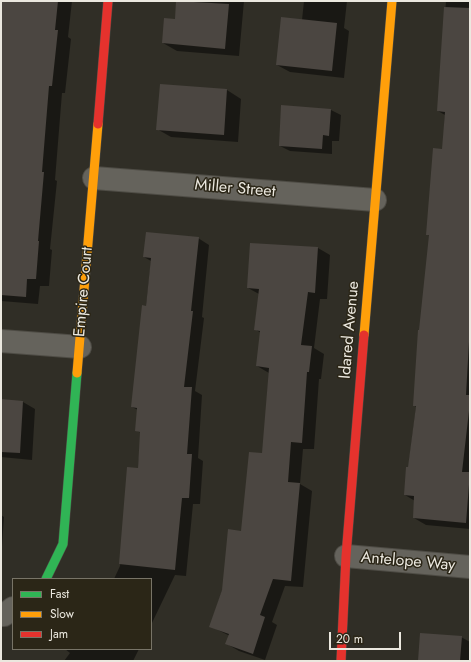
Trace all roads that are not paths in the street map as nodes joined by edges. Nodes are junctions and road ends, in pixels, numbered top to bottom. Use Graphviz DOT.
graph roads {
  1 [pos="108,1"];
  2 [pos="392,1"];
  3 [pos="94,178"];
  4 [pos="375,200"];
  5 [pos="1,341"];
  6 [pos="80,347"];
  7 [pos="346,556"];
  8 [pos="470,567"];
  9 [pos="46,578"];
  10 [pos="12,609"];
  11 [pos="1,615"];
  12 [pos="341,661"];
  1 -- 3 [label="street, Empire Court"];
  2 -- 4 [label="street, Idared Avenue"];
  3 -- 4 [label="street, Miller Street"];
  3 -- 6 [label="street, Empire Court"];
  4 -- 7 [label="street, Idared Avenue"];
  5 -- 6 [label="street"];
  6 -- 9 [label="street, Empire Court"];
  7 -- 8 [label="street, Antelope Way"];
  7 -- 12 [label="street, Idared Avenue"];
  10 -- 11 [label="street"];
}
